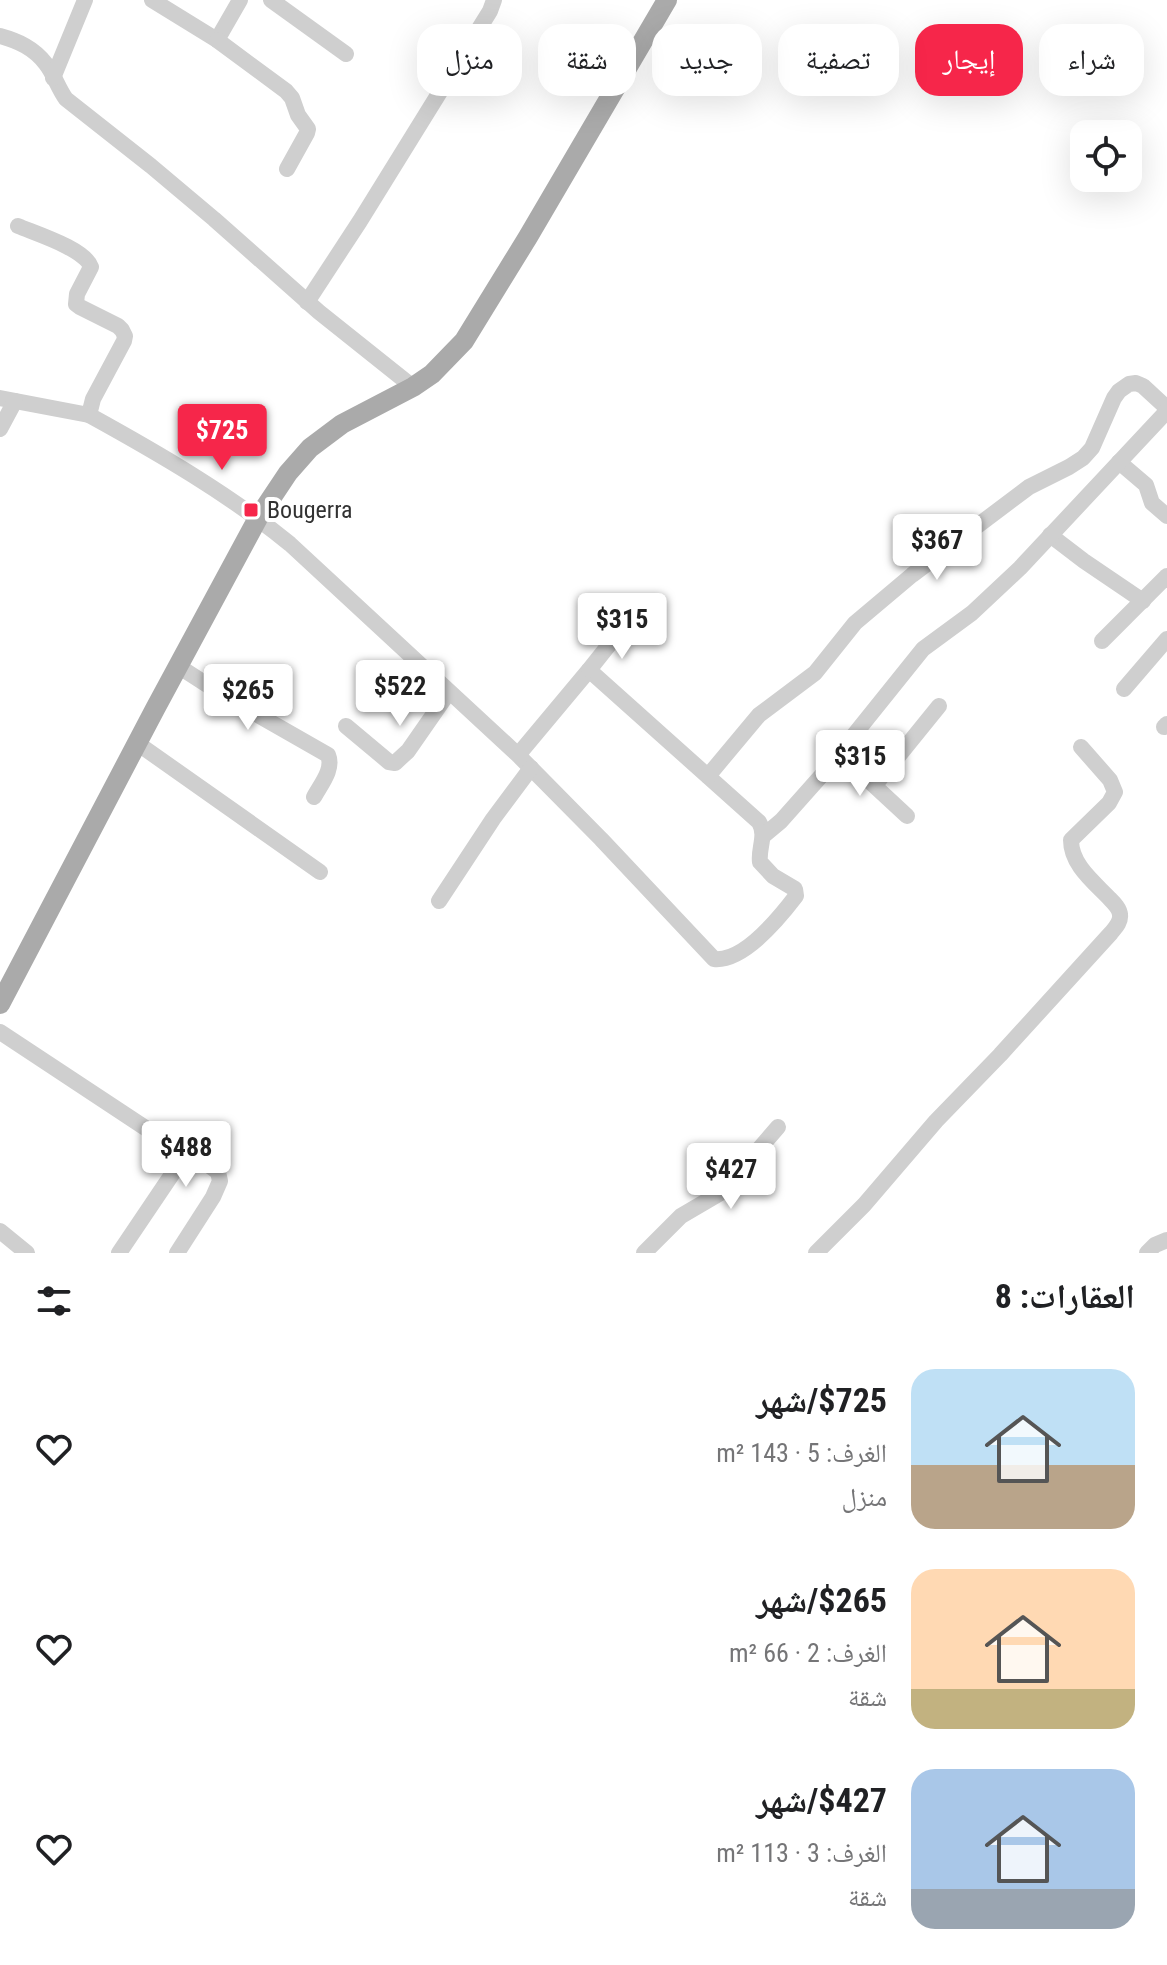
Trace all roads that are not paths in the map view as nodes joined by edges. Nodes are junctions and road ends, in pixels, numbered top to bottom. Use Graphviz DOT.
graph roads {
  1 [pos="85,0"];
  2 [pos="152,0"];
  3 [pos="240,0"];
  4 [pos="271,0"];
  5 [pos="494,0"];
  6 [pos="667,0"];
  7 [pos="0,36"];
  8 [pos="217,40"];
  9 [pos="346,54"];
  10 [pos="53,78"];
  11 [pos="287,169"];
  12 [pos="18,226"];
  13 [pos="307,302"];
  14 [pos="413,387"];
  15 [pos="8,399"];
  16 [pos="1167,409"];
  17 [pos="89,415"];
  18 [pos="0,429"];
  19 [pos="1119,462"];
  20 [pos="1167,516"];
  21 [pos="258,518"];
  22 [pos="1050,535"];
  23 [pos="1167,576"];
  24 [pos="1143,601"];
  25 [pos="624,626"];
  26 [pos="1167,639"];
  27 [pos="1102,641"];
  28 [pos="178,666"];
  29 [pos="589,670"];
  30 [pos="1124,689"];
  31 [pos="449,692"];
  32 [pos="939,706"];
  33 [pos="346,726"];
  34 [pos="137,743"];
  35 [pos="1081,747"];
  36 [pos="839,753"];
  37 [pos="518,755"];
  38 [pos="531,768"];
  39 [pos="708,776"];
  40 [pos="875,785"];
  41 [pos="314,797"];
  42 [pos="907,816"];
  43 [pos="763,836"];
  44 [pos="320,872"];
  45 [pos="439,901"];
  46 [pos="0,1004"];
  47 [pos="0,1032"];
  48 [pos="778,1127"];
  49 [pos="150,1131"];
  50 [pos="0,1231"];
  51 [pos="1167,1240"];
  52 [pos="27,1253"];
  53 [pos="119,1253"];
  54 [pos="177,1253"];
  55 [pos="644,1253"];
  56 [pos="816,1253"];
  57 [pos="1147,1253"];
  1 -- 10 [label="street"];
  2 -- 8 [label="street"];
  3 -- 8 [label="street"];
  4 -- 9 [label="street"];
  5 -- 13 [label="street"];
  6 -- 14 [label="main road"];
  7 -- 10 [label="street"];
  8 -- 11 [label="street"];
  10 -- 13 [label="street"];
  12 -- 17 [label="street"];
  13 -- 14 [label="street"];
  14 -- 21 [label="main road"];
  15 -- 17 [label="street"];
  15 -- 18 [label="street"];
  16 -- 19 [label="street"];
  16 -- 39 [label="street"];
  17 -- 21 [label="street"];
  19 -- 20 [label="street"];
  19 -- 22 [label="street"];
  21 -- 28 [label="main road"];
  21 -- 31 [label="street"];
  22 -- 24 [label="street"];
  22 -- 36 [label="street"];
  23 -- 24 [label="street"];
  24 -- 27 [label="street"];
  25 -- 29 [label="street"];
  26 -- 30 [label="street"];
  28 -- 34 [label="main road"];
  28 -- 41 [label="street"];
  29 -- 37 [label="street"];
  29 -- 39 [label="street"];
  31 -- 33 [label="street"];
  31 -- 37 [label="street"];
  32 -- 40 [label="street"];
  34 -- 44 [label="street"];
  34 -- 46 [label="main road"];
  35 -- 56 [label="street"];
  36 -- 40 [label="street"];
  36 -- 43 [label="street"];
  37 -- 38 [label="street"];
  38 -- 43 [label="street"];
  38 -- 45 [label="street"];
  39 -- 43 [label="street"];
  40 -- 42 [label="street"];
  47 -- 49 [label="street"];
  48 -- 55 [label="street"];
  50 -- 52 [label="street"];
  51 -- 57 [label="street"];
  53 -- 54 [label="street"];
}
